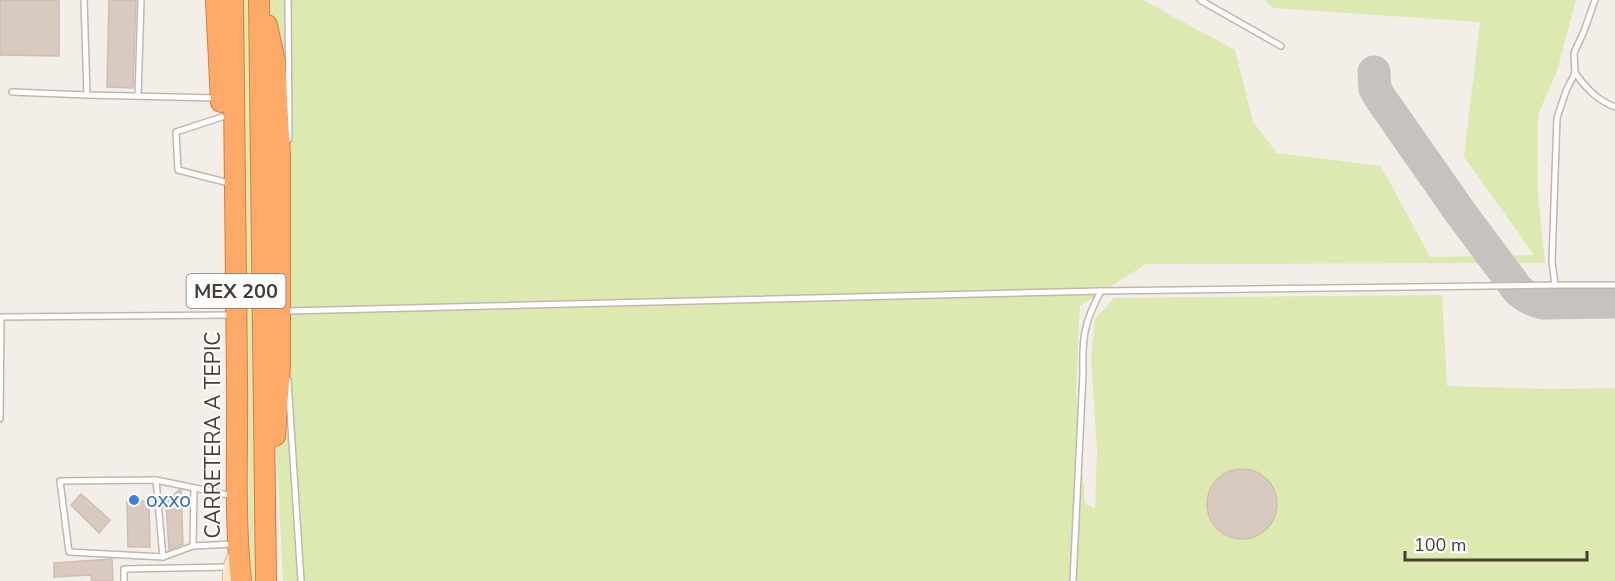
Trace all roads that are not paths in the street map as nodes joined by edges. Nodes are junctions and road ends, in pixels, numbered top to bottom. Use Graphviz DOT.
graph roads {
  1 [pos="84,0"];
  2 [pos="141,0"];
  3 [pos="204,0"];
  4 [pos="216,0"];
  5 [pos="233,0"];
  6 [pos="259,0"];
  7 [pos="288,0"];
  8 [pos="1200,0"];
  9 [pos="1595,0"];
  10 [pos="1281,46"];
  11 [pos="219,69"];
  12 [pos="1575,74"];
  13 [pos="12,92"];
  14 [pos="87,95"];
  15 [pos="138,96"];
  16 [pos="1615,107"];
  17 [pos="221,108"];
  18 [pos="289,150"];
  19 [pos="225,182"];
  20 [pos="236,270"];
  21 [pos="1555,285"];
  22 [pos="1615,285"];
  23 [pos="1101,291"];
  24 [pos="289,300"];
  25 [pos="289,311"];
  26 [pos="237,315"];
  27 [pos="289,322"];
  28 [pos="288,374"];
  29 [pos="0,419"];
  30 [pos="156,480"];
  31 [pos="194,489"];
  32 [pos="237,497"];
  33 [pos="193,546"];
  34 [pos="163,557"];
  35 [pos="266,557"];
  36 [pos="236,565"];
  37 [pos="124,581"];
  38 [pos="266,581"];
  39 [pos="301,581"];
  40 [pos="1073,581"];
  1 -- 14 [label="lane"];
  2 -- 15 [label="lane"];
  3 -- 11 [label="highway"];
  4 -- 11 [label="highway"];
  5 -- 20 [label="highway, CARRETERA A TEPIC / MEX 200"];
  6 -- 35 [label="highway, MEX 200"];
  6 -- 35 [label="highway"];
  7 -- 18 [label="lane"];
  8 -- 10 [label="lane"];
  9 -- 12 [label="lane"];
  11 -- 17 [label="highway"];
  12 -- 16 [label="lane"];
  12 -- 21 [label="lane"];
  13 -- 14 [label="lane"];
  14 -- 15 [label="lane"];
  15 -- 17 [label="lane"];
  17 -- 19 [label="highway"];
  17 -- 19 [label="lane"];
  19 -- 20 [label="highway"];
  20 -- 26 [label="highway, CARRETERA A TEPIC / MEX 200"];
  21 -- 22 [label="lane"];
  21 -- 23 [label="lane"];
  23 -- 25 [label="lane"];
  23 -- 40 [label="lane"];
  24 -- 25 [label="lane"];
  25 -- 27 [label="lane"];
  26 -- 29 [label="lane"];
  26 -- 32 [label="highway, CARRETERA A TEPIC / MEX 200"];
  28 -- 39 [label="lane"];
  30 -- 31 [label="lane"];
  30 -- 34 [label="lane"];
  30 -- 34 [label="lane"];
  31 -- 32 [label="lane"];
  31 -- 33 [label="lane"];
  32 -- 36 [label="highway, CARRETERA A TEPIC / MEX 200"];
  33 -- 34 [label="lane"];
  33 -- 36 [label="lane"];
  35 -- 38 [label="highway, MEX 200"];
  36 -- 37 [label="lane"];
}
